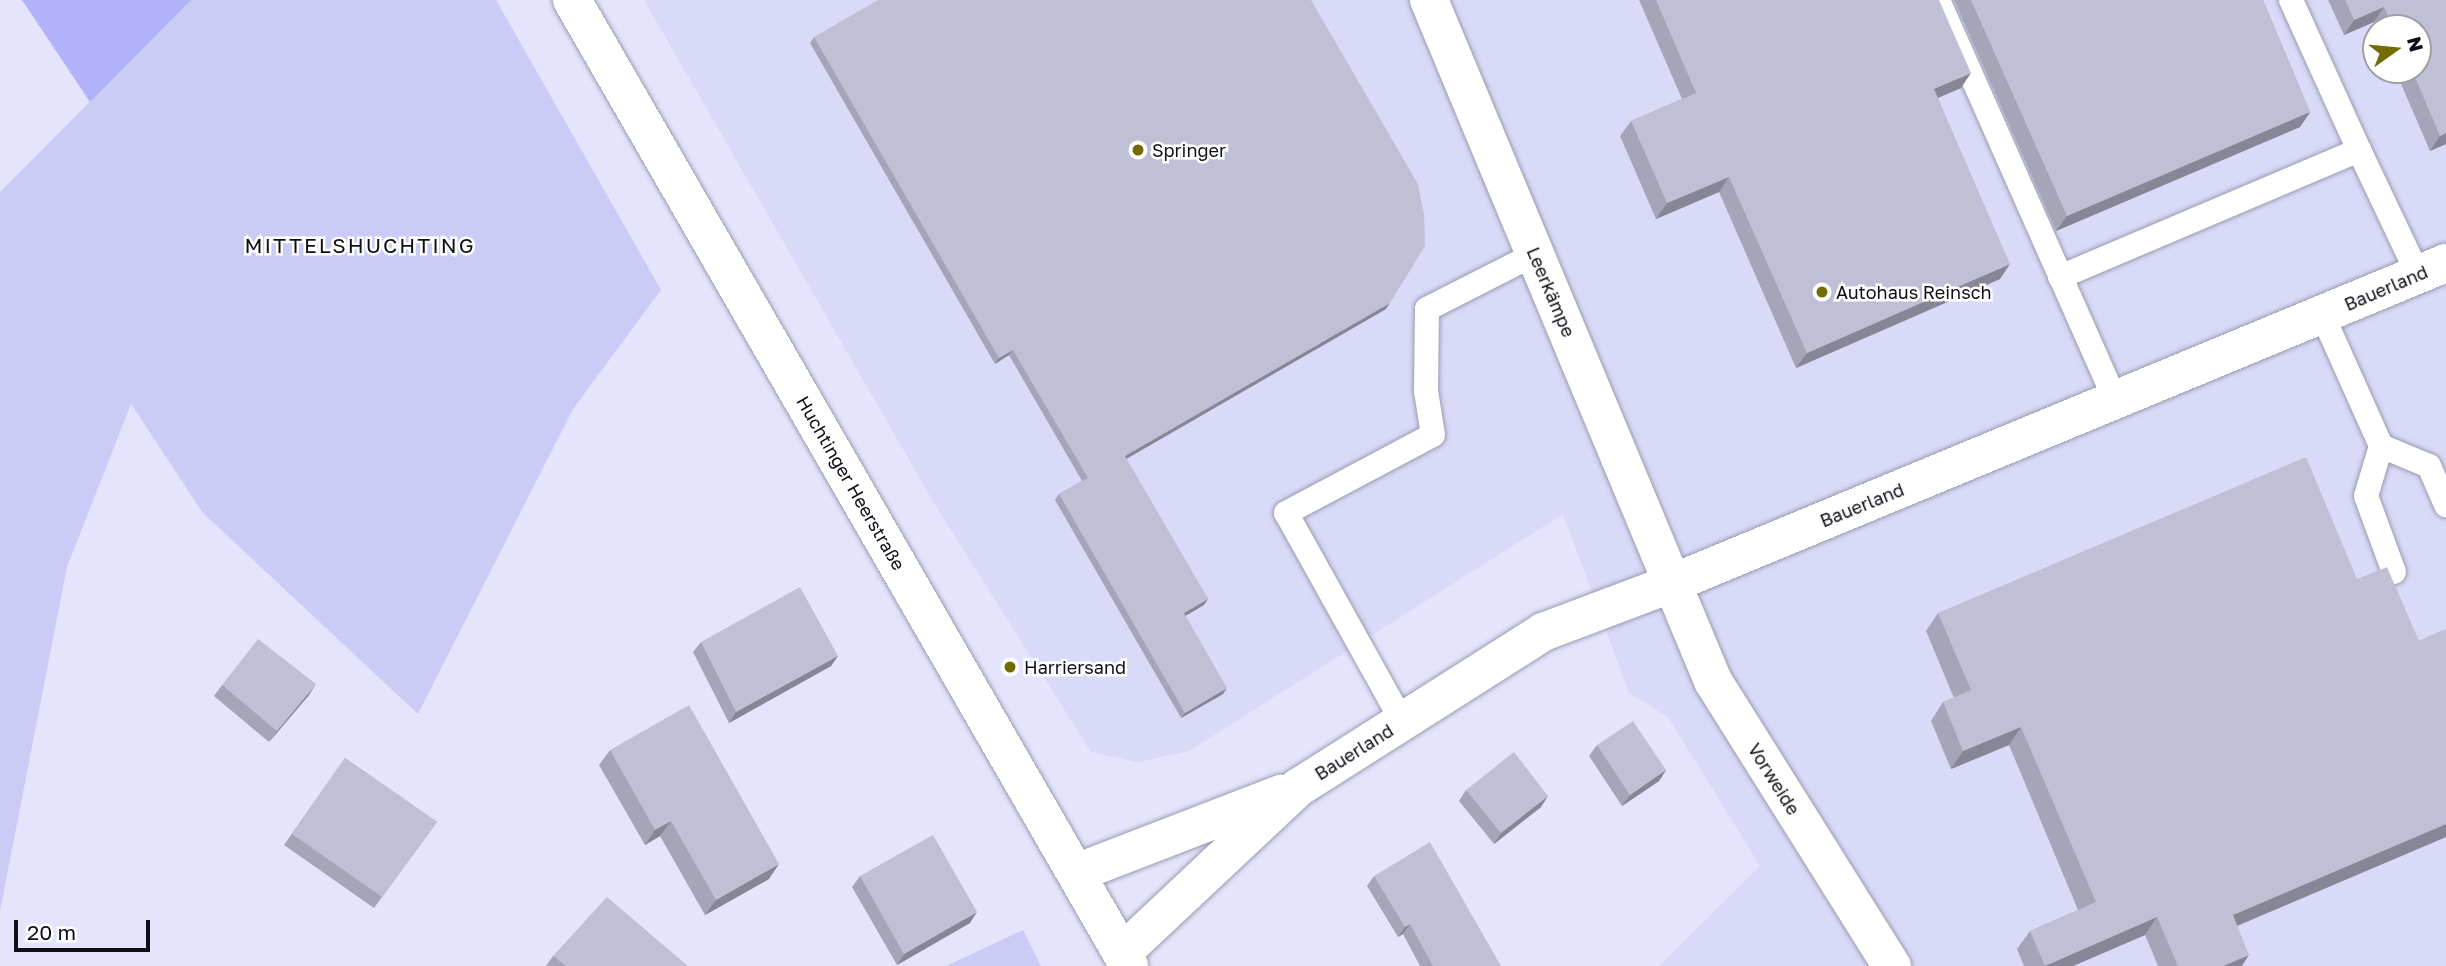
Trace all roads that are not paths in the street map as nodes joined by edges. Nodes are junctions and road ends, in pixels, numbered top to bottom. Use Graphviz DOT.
graph roads {
  1 [pos="572,0"];
  2 [pos="1429,0"];
  3 [pos="1938,0"];
  4 [pos="2291,0"];
  5 [pos="2359,150"];
  6 [pos="1535,254"];
  7 [pos="2432,268"];
  8 [pos="2060,277"];
  9 [pos="2322,314"];
  10 [pos="2115,400"];
  11 [pos="2381,446"];
  12 [pos="2446,505"];
  13 [pos="2394,572"];
  14 [pos="1673,583"];
  15 [pos="1402,722"];
  16 [pos="1299,787"];
  17 [pos="1076,873"];
  18 [pos="1125,960"];
  19 [pos="1892,966"];
  1 -- 17 [label="street, Huchtinger Heerstraße"];
  2 -- 6 [label="street, Leerkämpe"];
  3 -- 8 [label="lane"];
  4 -- 5 [label="lane"];
  5 -- 7 [label="lane"];
  5 -- 8 [label="lane"];
  6 -- 14 [label="street, Leerkämpe"];
  6 -- 15 [label="lane"];
  7 -- 9 [label="street, Bauerland"];
  8 -- 10 [label="lane"];
  9 -- 10 [label="street, Bauerland"];
  9 -- 11 [label="lane"];
  10 -- 14 [label="street, Bauerland"];
  11 -- 12 [label="lane"];
  11 -- 13 [label="lane"];
  14 -- 15 [label="street, Bauerland"];
  14 -- 19 [label="street, Vorweide"];
  15 -- 16 [label="street, Bauerland"];
  16 -- 17 [label="street, Bauerland"];
  16 -- 18 [label="street, Bauerland"];
  17 -- 18 [label="street, Huchtinger Heerstraße"];
}
